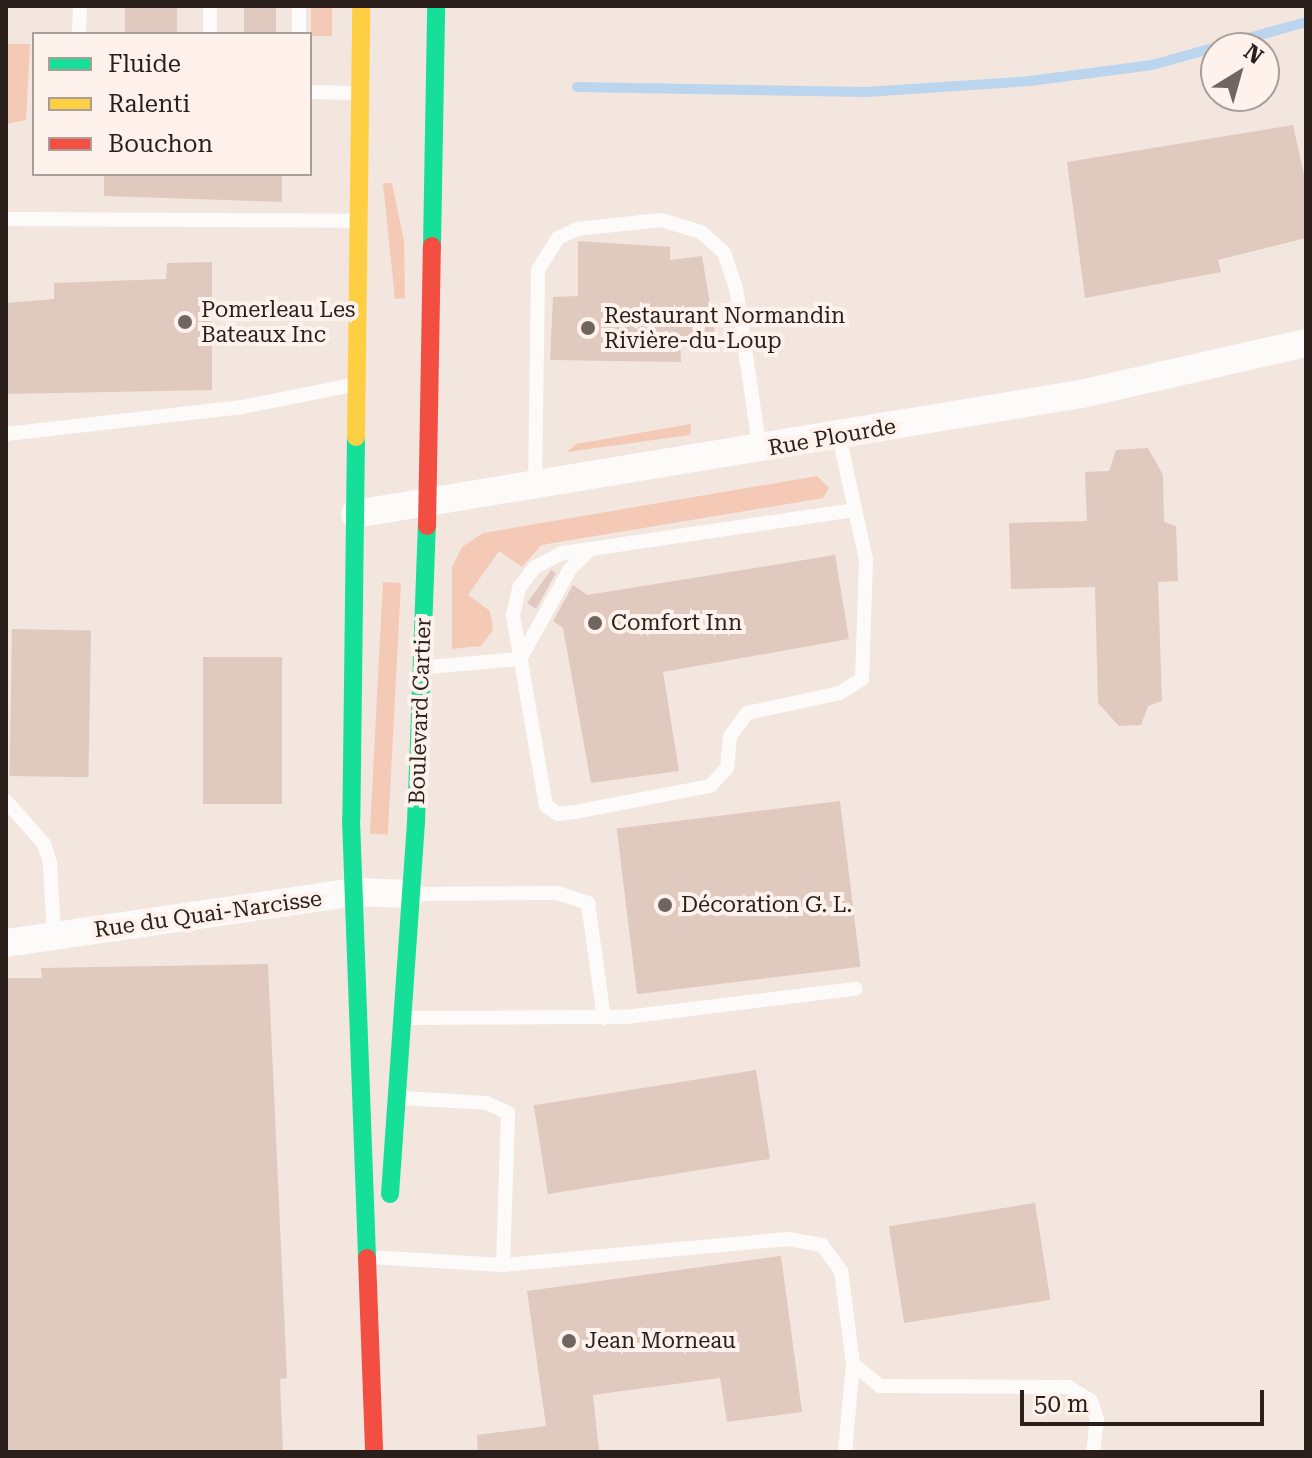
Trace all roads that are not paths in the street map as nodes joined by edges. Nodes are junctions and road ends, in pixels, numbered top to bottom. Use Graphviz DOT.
graph roads {
  1 [pos="80,6"];
  2 [pos="210,6"];
  3 [pos="299,6"];
  4 [pos="361,6"];
  5 [pos="436,6"];
  6 [pos="79,32"];
  7 [pos="210,32"];
  8 [pos="299,32"];
  9 [pos="312,92"];
  10 [pos="359,94"];
  11 [pos="6,219"];
  12 [pos="358,221"];
  13 [pos="1306,343"];
  14 [pos="356,384"];
  15 [pos="6,434"];
  16 [pos="839,436"];
  17 [pos="760,450"];
  18 [pos="535,487"];
  19 [pos="428,504"];
  20 [pos="854,510"];
  21 [pos="355,514"];
  22 [pos="590,549"];
  23 [pos="520,659"];
  24 [pos="422,668"];
  25 [pos="6,801"];
  26 [pos="354,892"];
  27 [pos="411,894"];
  28 [pos="54,937"];
  29 [pos="6,943"];
  30 [pos="855,989"];
  31 [pos="380,1018"];
  32 [pos="604,1018"];
  33 [pos="362,1097"];
  34 [pos="397,1098"];
  35 [pos="377,1257"];
  36 [pos="503,1265"];
  37 [pos="853,1364"];
  38 [pos="374,1452"];
  39 [pos="845,1452"];
  40 [pos="1093,1452"];
  1 -- 6 [label="lane"];
  2 -- 7 [label="lane"];
  3 -- 8 [label="lane"];
  4 -- 10 [label="main road, Boulevard Cartier"];
  5 -- 19 [label="main road, Boulevard Cartier"];
  9 -- 10 [label="lane"];
  10 -- 12 [label="main road, Boulevard Cartier"];
  11 -- 12 [label="lane"];
  12 -- 14 [label="main road, Boulevard Cartier"];
  13 -- 16 [label="street, Rue Plourde"];
  14 -- 15 [label="lane"];
  14 -- 21 [label="main road, Boulevard Cartier"];
  16 -- 17 [label="street, Rue Plourde"];
  16 -- 20 [label="lane"];
  17 -- 18 [label="street, Rue Plourde"];
  17 -- 18 [label="lane"];
  18 -- 19 [label="street, Rue Plourde"];
  19 -- 21 [label="street, Rue Plourde"];
  19 -- 24 [label="main road, Boulevard Cartier"];
  20 -- 22 [label="lane"];
  20 -- 23 [label="lane"];
  21 -- 26 [label="main road, Boulevard Cartier"];
  22 -- 23 [label="lane"];
  22 -- 23 [label="lane"];
  23 -- 24 [label="lane"];
  24 -- 27 [label="main road, Boulevard Cartier"];
  25 -- 28 [label="lane"];
  26 -- 27 [label="street, Rue du Quai-Narcisse"];
  26 -- 28 [label="street, Rue du Quai-Narcisse"];
  26 -- 31 [label="main road, Boulevard Cartier"];
  27 -- 31 [label="main road, Boulevard Cartier"];
  27 -- 32 [label="lane"];
  28 -- 29 [label="street, Rue du Quai-Narcisse"];
  30 -- 32 [label="lane"];
  31 -- 32 [label="lane"];
  31 -- 33 [label="main road, Boulevard Cartier"];
  31 -- 34 [label="main road, Boulevard Cartier"];
  33 -- 34 [label="lane"];
  33 -- 35 [label="main road, Boulevard Cartier"];
  34 -- 35 [label="main road, Boulevard Cartier"];
  34 -- 36 [label="lane"];
  35 -- 36 [label="lane"];
  35 -- 38 [label="main road, Boulevard Cartier"];
  36 -- 37 [label="lane"];
  37 -- 39 [label="lane"];
  37 -- 40 [label="lane"];
}
